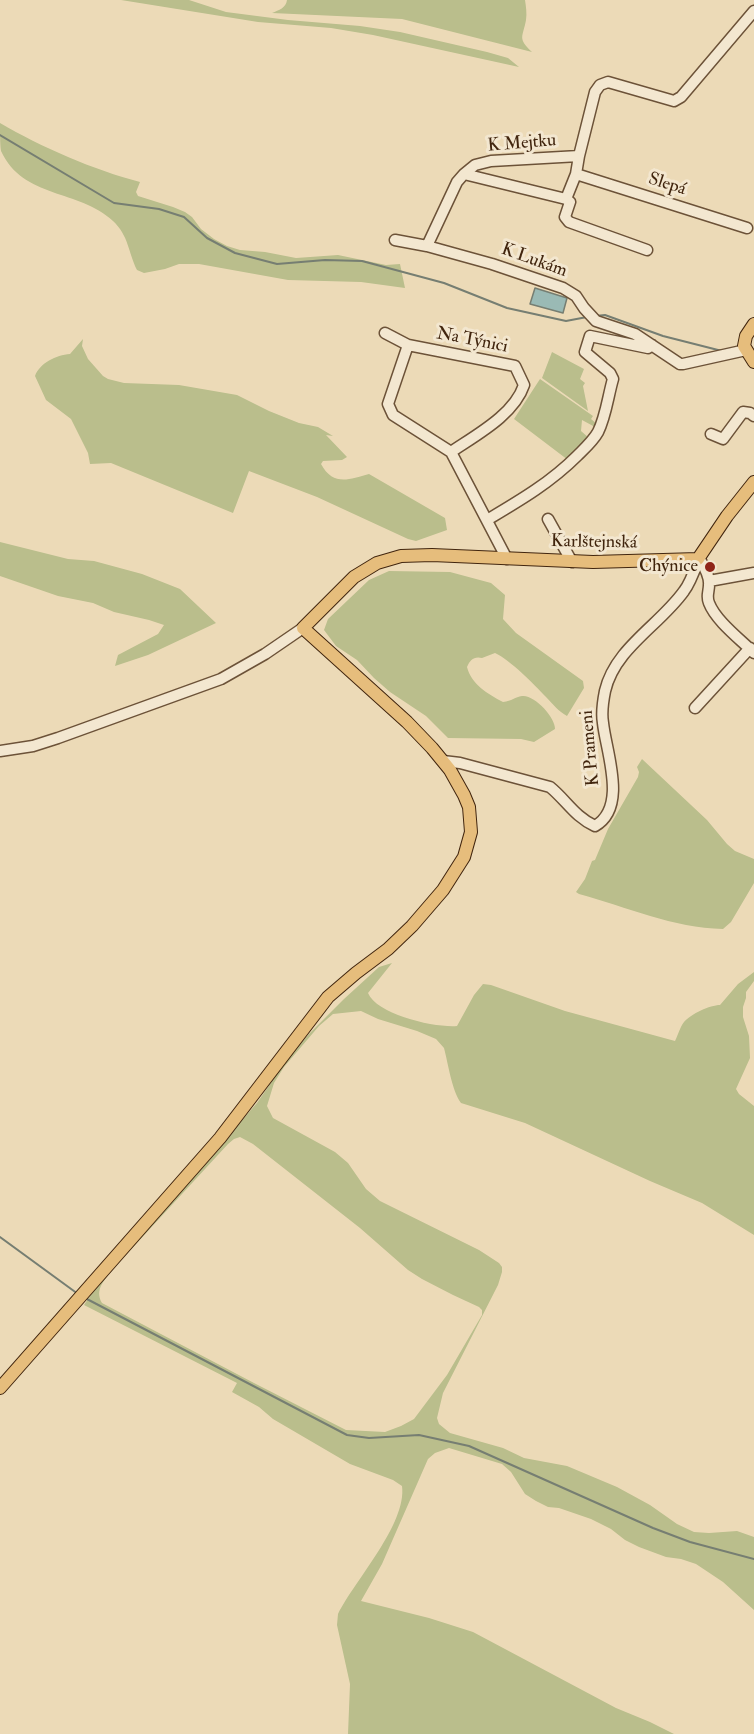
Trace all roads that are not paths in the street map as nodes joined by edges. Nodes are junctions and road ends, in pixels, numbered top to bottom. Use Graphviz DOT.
graph roads {
  1 [pos="754,11"];
  2 [pos="579,156"];
  3 [pos="464,174"];
  4 [pos="576,174"];
  5 [pos="566,199"];
  6 [pos="747,228"];
  7 [pos="396,240"];
  8 [pos="427,246"];
  9 [pos="647,250"];
  10 [pos="754,324"];
  11 [pos="385,333"];
  12 [pos="408,345"];
  13 [pos="652,345"];
  14 [pos="746,350"];
  15 [pos="754,362"];
  16 [pos="754,416"];
  17 [pos="711,434"];
  18 [pos="450,452"];
  19 [pos="754,482"];
  20 [pos="549,519"];
  21 [pos="487,520"];
  22 [pos="699,558"];
  23 [pos="507,559"];
  24 [pos="572,562"];
  25 [pos="754,573"];
  26 [pos="708,586"];
  27 [pos="685,591"];
  28 [pos="303,628"];
  29 [pos="752,651"];
  30 [pos="695,708"];
  31 [pos="0,751"];
  32 [pos="443,761"];
  33 [pos="0,1388"];
  1 -- 2 [label="street"];
  2 -- 3 [label="street, K Mejtku"];
  2 -- 4 [label="street, K Mejtku"];
  3 -- 5 [label="street, K Mejtku"];
  3 -- 8 [label="street"];
  4 -- 5 [label="street, K Mejtku"];
  4 -- 6 [label="street, Slepá"];
  5 -- 9 [label="street"];
  7 -- 8 [label="street, K Lukám"];
  8 -- 13 [label="street, K Lukám"];
  10 -- 14 [label="main road"];
  11 -- 12 [label="street, Na Týnici"];
  12 -- 18 [label="street, Na Týnici"];
  12 -- 18 [label="street, Na Týnici"];
  13 -- 14 [label="street, K Lukám"];
  13 -- 21 [label="street"];
  14 -- 15 [label="main road"];
  16 -- 17 [label="street"];
  18 -- 21 [label="street, Na Týnici"];
  19 -- 22 [label="main road"];
  20 -- 24 [label="street"];
  21 -- 23 [label="street, Na Týnici"];
  22 -- 24 [label="main road, Karlštejnská"];
  22 -- 26 [label="street"];
  22 -- 27 [label="street"];
  23 -- 24 [label="main road, Karlštejnská"];
  23 -- 28 [label="main road, Karlštejnská"];
  25 -- 26 [label="street"];
  26 -- 27 [label="street"];
  26 -- 29 [label="street"];
  27 -- 32 [label="street, K Prameni"];
  28 -- 31 [label="street"];
  28 -- 32 [label="main road"];
  29 -- 30 [label="street"];
  32 -- 33 [label="main road"];
}
